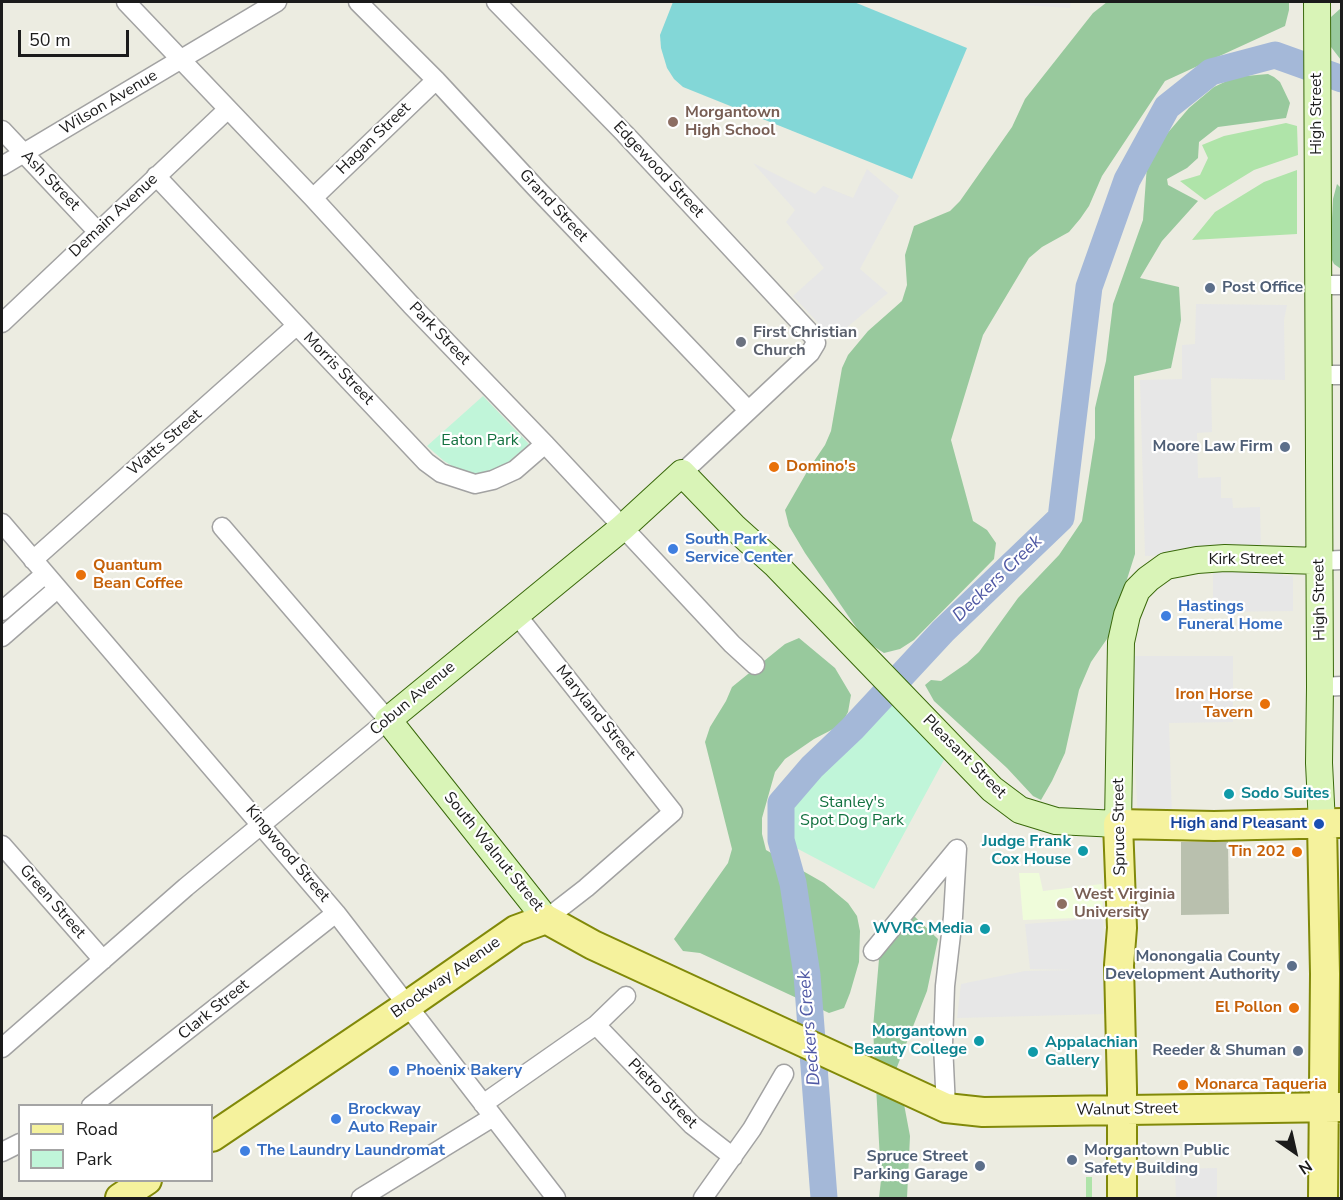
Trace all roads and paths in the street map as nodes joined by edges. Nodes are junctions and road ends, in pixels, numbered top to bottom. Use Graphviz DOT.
graph roads {
  1 [pos="126,2"];
  2 [pos="277,2"];
  3 [pos="358,2"];
  4 [pos="496,2"];
  5 [pos="1317,2"];
  6 [pos="182,59"];
  7 [pos="436,80"];
  8 [pos="228,109"];
  9 [pos="2,130"];
  10 [pos="24,154"];
  11 [pos="2,166"];
  12 [pos="156,176"];
  13 [pos="313,198"];
  14 [pos="97,231"];
  15 [pos="3,318"];
  16 [pos="296,326"];
  17 [pos="816,343"];
  18 [pos="1330,375"];
  19 [pos="748,410"];
  20 [pos="545,444"];
  21 [pos="682,473"];
  22 [pos="2,523"];
  23 [pos="222,528"];
  24 [pos="622,528"];
  25 [pos="1330,561"];
  26 [pos="39,567"];
  27 [pos="1154,574"];
  28 [pos="57,589"];
  29 [pos="2,611"];
  30 [pos="516,615"];
  31 [pos="2,637"];
  32 [pos="755,665"];
  33 [pos="1331,687"];
  34 [pos="388,720"];
  35 [pos="673,812"];
  36 [pos="1332,823"];
  37 [pos="1118,824"];
  38 [pos="262,825"];
  39 [pos="2,845"];
  40 [pos="336,913"];
  41 [pos="546,919"];
  42 [pos="873,951"];
  43 [pos="103,960"];
  44 [pos="1333,974"];
  45 [pos="626,996"];
  46 [pos="408,1005"];
  47 [pos="596,1025"];
  48 [pos="2,1048"];
  49 [pos="784,1074"];
  50 [pos="915,1095"];
  51 [pos="94,1104"];
  52 [pos="1333,1107"];
  53 [pos="946,1108"];
  54 [pos="488,1110"];
  55 [pos="1122,1110"];
  56 [pos="213,1136"];
  57 [pos="733,1157"];
  58 [pos="361,1198"];
  59 [pos="556,1198"];
  60 [pos="704,1198"];
  61 [pos="1122,1198"];
  62 [pos="1323,1198"];
  1 -- 6 [label="street, Park Street"];
  2 -- 6 [label="street, Wilson Avenue"];
  3 -- 7 [label="street, Grand Street"];
  4 -- 17 [label="street, Edgewood Street"];
  5 -- 18 [label="street, High Street"];
  6 -- 8 [label="street, Park Street"];
  6 -- 10 [label="street, Wilson Avenue"];
  7 -- 13 [label="street, Hagan Street"];
  7 -- 19 [label="street, Grand Street"];
  8 -- 12 [label="street, Demain Avenue"];
  8 -- 13 [label="street, Park Street"];
  9 -- 10 [label="street, Ash Street"];
  10 -- 11 [label="street, Wilson Avenue"];
  10 -- 14 [label="street, Ash Street"];
  12 -- 14 [label="street, Demain Avenue"];
  12 -- 16 [label="street, Morris Street"];
  13 -- 20 [label="street, Park Street"];
  14 -- 15 [label="street, Demain Avenue"];
  16 -- 20 [label="street, Morris Street"];
  16 -- 26 [label="street, Watts Street"];
  17 -- 19 [label="street, Cobun Avenue"];
  18 -- 25 [label="street, High Street"];
  19 -- 21 [label="street, Cobun Avenue"];
  20 -- 24 [label="street, Park Street"];
  21 -- 24 [label="street, Cobun Avenue"];
  21 -- 37 [label="street, Pleasant Street"];
  22 -- 26 [label="street, Kingwood Street"];
  23 -- 34 [label="street, South Walnut Street"];
  24 -- 30 [label="street, Cobun Avenue"];
  24 -- 32 [label="street, Park Street"];
  25 -- 27 [label="street, Kirk Street"];
  25 -- 33 [label="street, High Street"];
  26 -- 28 [label="street, Kingwood Street"];
  26 -- 29 [label="street, Watts Street"];
  27 -- 37 [label="street, Spruce Street"];
  28 -- 31 [label="street"];
  28 -- 38 [label="street, Kingwood Street"];
  30 -- 34 [label="street, Cobun Avenue"];
  30 -- 35 [label="street, Maryland Street"];
  33 -- 36 [label="street, High Street"];
  34 -- 38 [label="street, Cobun Avenue"];
  34 -- 41 [label="street, South Walnut Street"];
  35 -- 41 [label="street, Brockway Avenue"];
  36 -- 37 [label="main road, Pleasant Street"];
  36 -- 44 [label="main road, High Street"];
  37 -- 55 [label="main road, Spruce Street"];
  38 -- 40 [label="street, Kingwood Street"];
  38 -- 43 [label="street, Cobun Avenue"];
  39 -- 43 [label="street, Green Street"];
  40 -- 46 [label="street, Kingwood Street"];
  40 -- 51 [label="street, Clark Street"];
  41 -- 46 [label="main road, Brockway Avenue"];
  41 -- 50 [label="main road, South Walnut Street"];
  42 -- 53 [label="street"];
  43 -- 48 [label="street, Cobun Avenue"];
  44 -- 52 [label="main road, High Street"];
  45 -- 47 [label="street"];
  46 -- 54 [label="street, Kingwood Street"];
  46 -- 56 [label="main road, Brockway Avenue"];
  47 -- 54 [label="street"];
  47 -- 57 [label="street, Pietro Street"];
  49 -- 57 [label="street"];
  50 -- 53 [label="main road, Walnut Street"];
  52 -- 55 [label="main road, Walnut Street"];
  52 -- 62 [label="main road, High Street"];
  53 -- 55 [label="main road, Walnut Street"];
  54 -- 58 [label="street"];
  54 -- 59 [label="street, Kingwood Street"];
  55 -- 61 [label="main road, Spruce Street"];
  57 -- 60 [label="street"];
}
